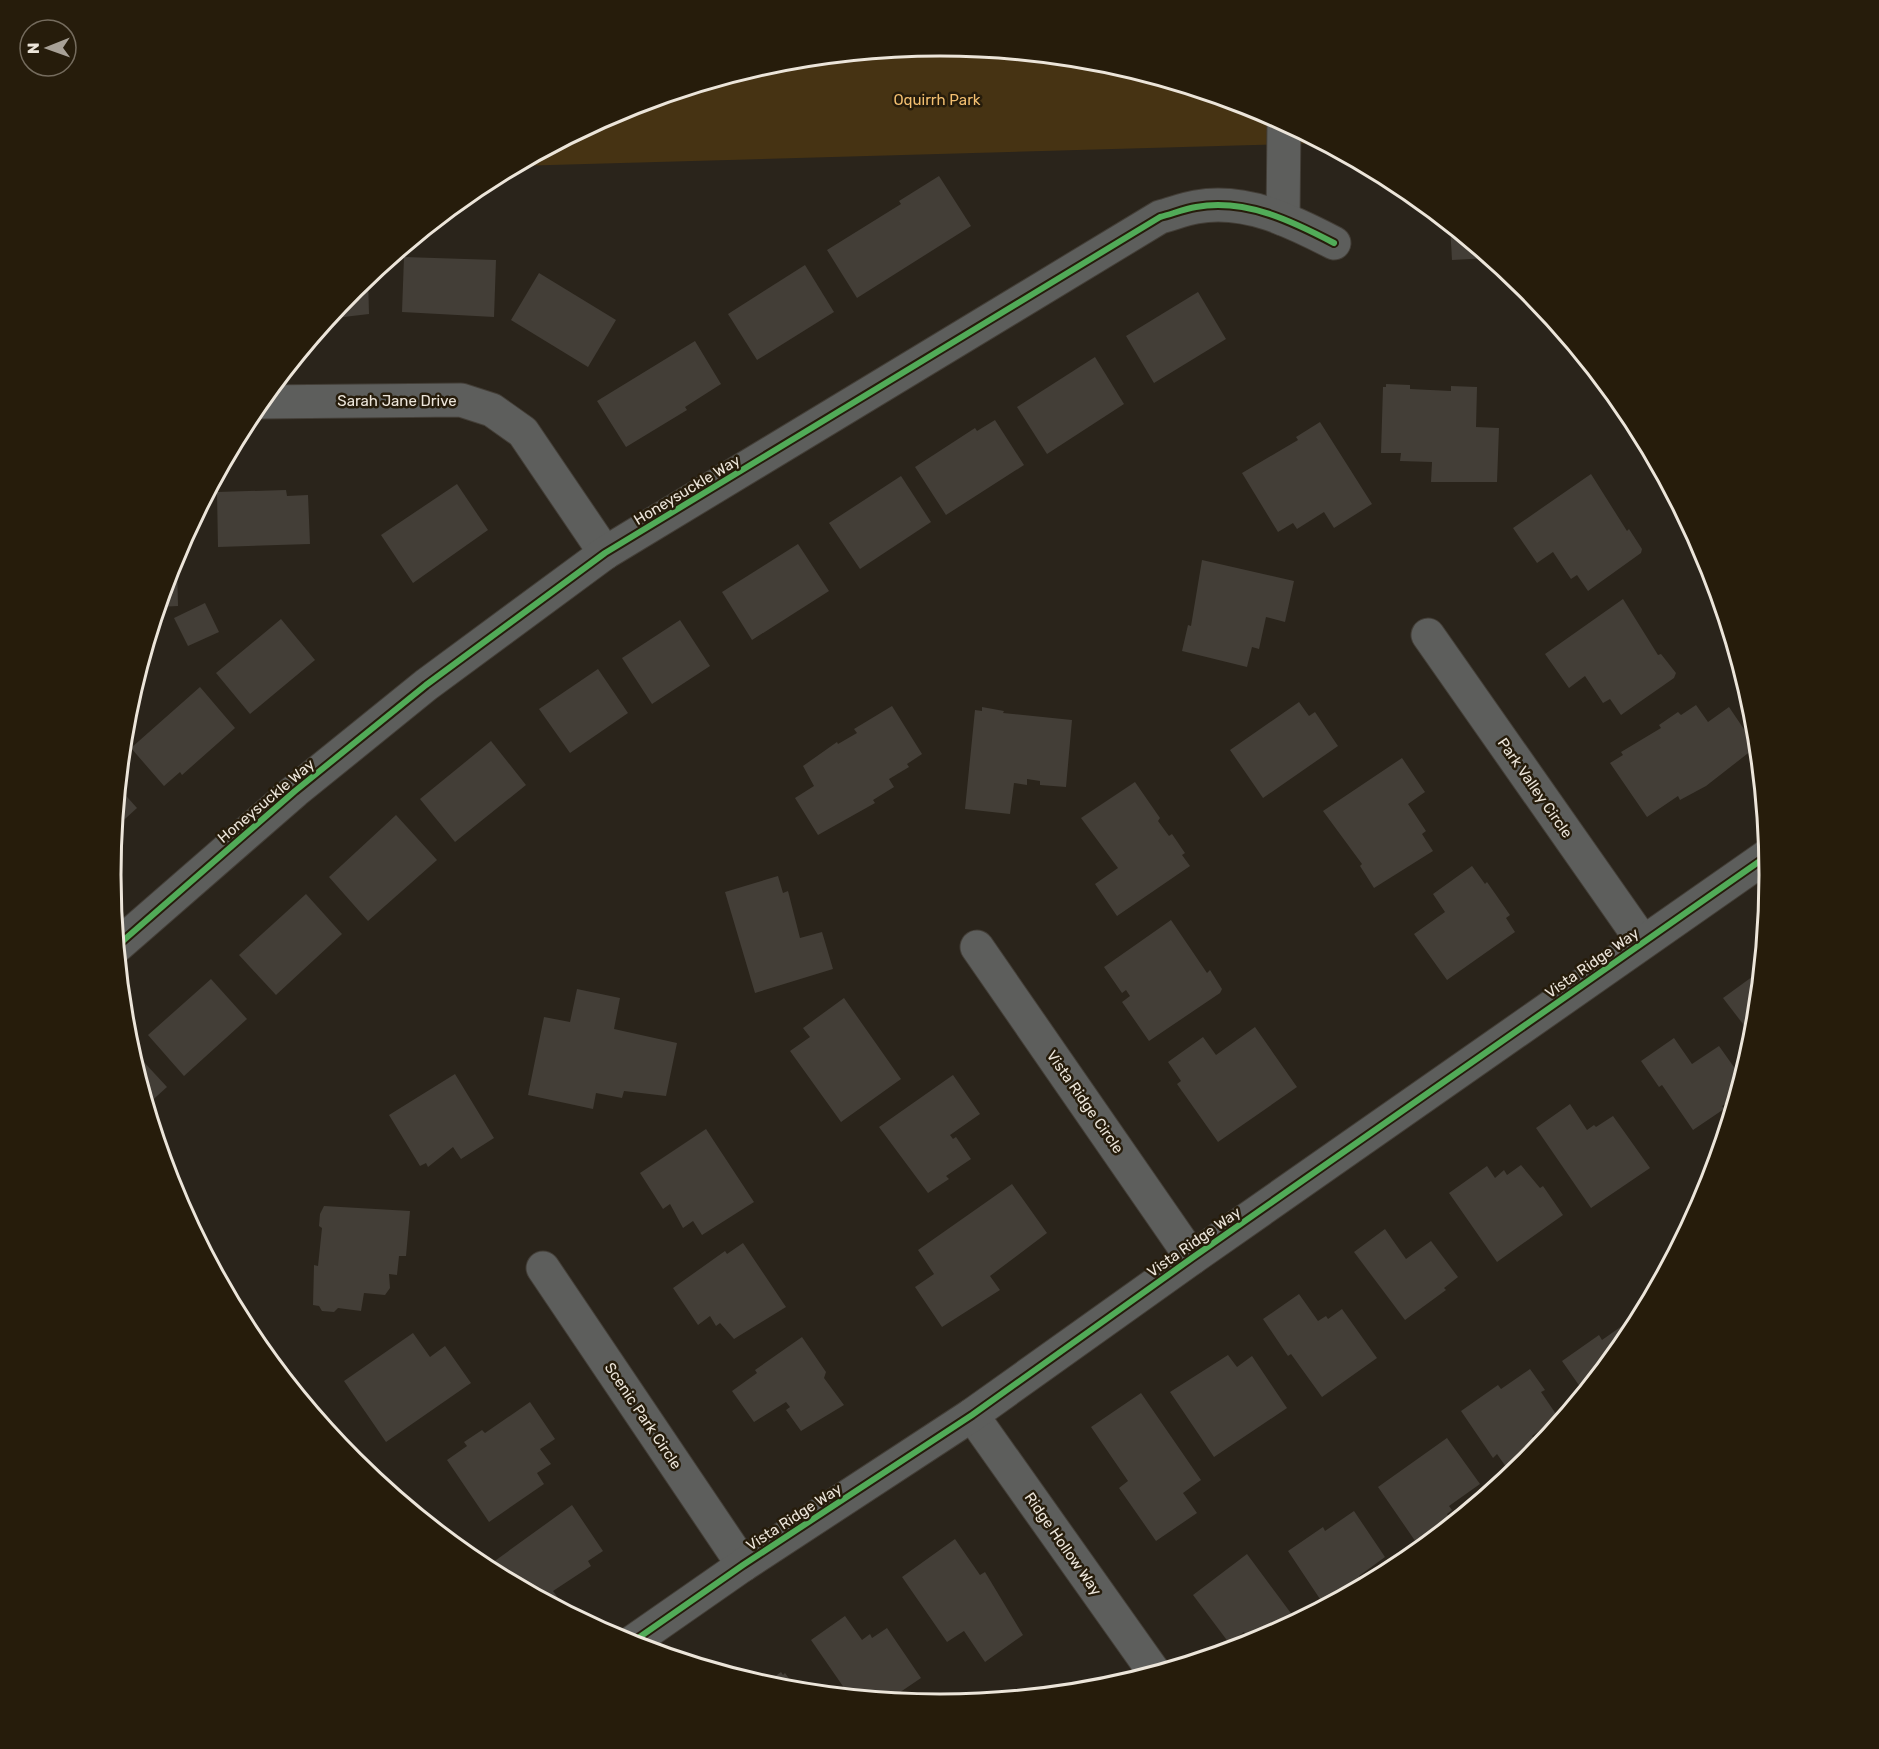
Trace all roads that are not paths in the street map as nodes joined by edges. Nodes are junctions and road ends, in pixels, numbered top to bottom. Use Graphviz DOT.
graph roads {
  1 [pos="1284,132"];
  2 [pos="1283,219"];
  3 [pos="1334,243"];
  4 [pos="271,402"];
  5 [pos="605,554"];
  6 [pos="1428,635"];
  7 [pos="1759,862"];
  8 [pos="123,940"];
  9 [pos="1643,942"];
  10 [pos="977,947"];
  11 [pos="1192,1258"];
  12 [pos="543,1268"];
  13 [pos="972,1415"];
  14 [pos="743,1565"];
  15 [pos="640,1636"];
  16 [pos="1150,1666"];
  1 -- 2 [label="street"];
  2 -- 3 [label="street, Honeysuckle Way"];
  2 -- 5 [label="street, Honeysuckle Way"];
  4 -- 5 [label="street, Sarah Jane Drive"];
  5 -- 8 [label="street, Honeysuckle Way"];
  6 -- 9 [label="street, Park Valley Circle"];
  7 -- 9 [label="street, Vista Ridge Way"];
  9 -- 11 [label="street, Vista Ridge Way"];
  10 -- 11 [label="street, Vista Ridge Circle"];
  11 -- 13 [label="street, Vista Ridge Way"];
  12 -- 14 [label="street, Scenic Park Circle"];
  13 -- 14 [label="street, Vista Ridge Way"];
  13 -- 16 [label="street, Ridge Hollow Way"];
  14 -- 15 [label="street, Vista Ridge Way"];
}
